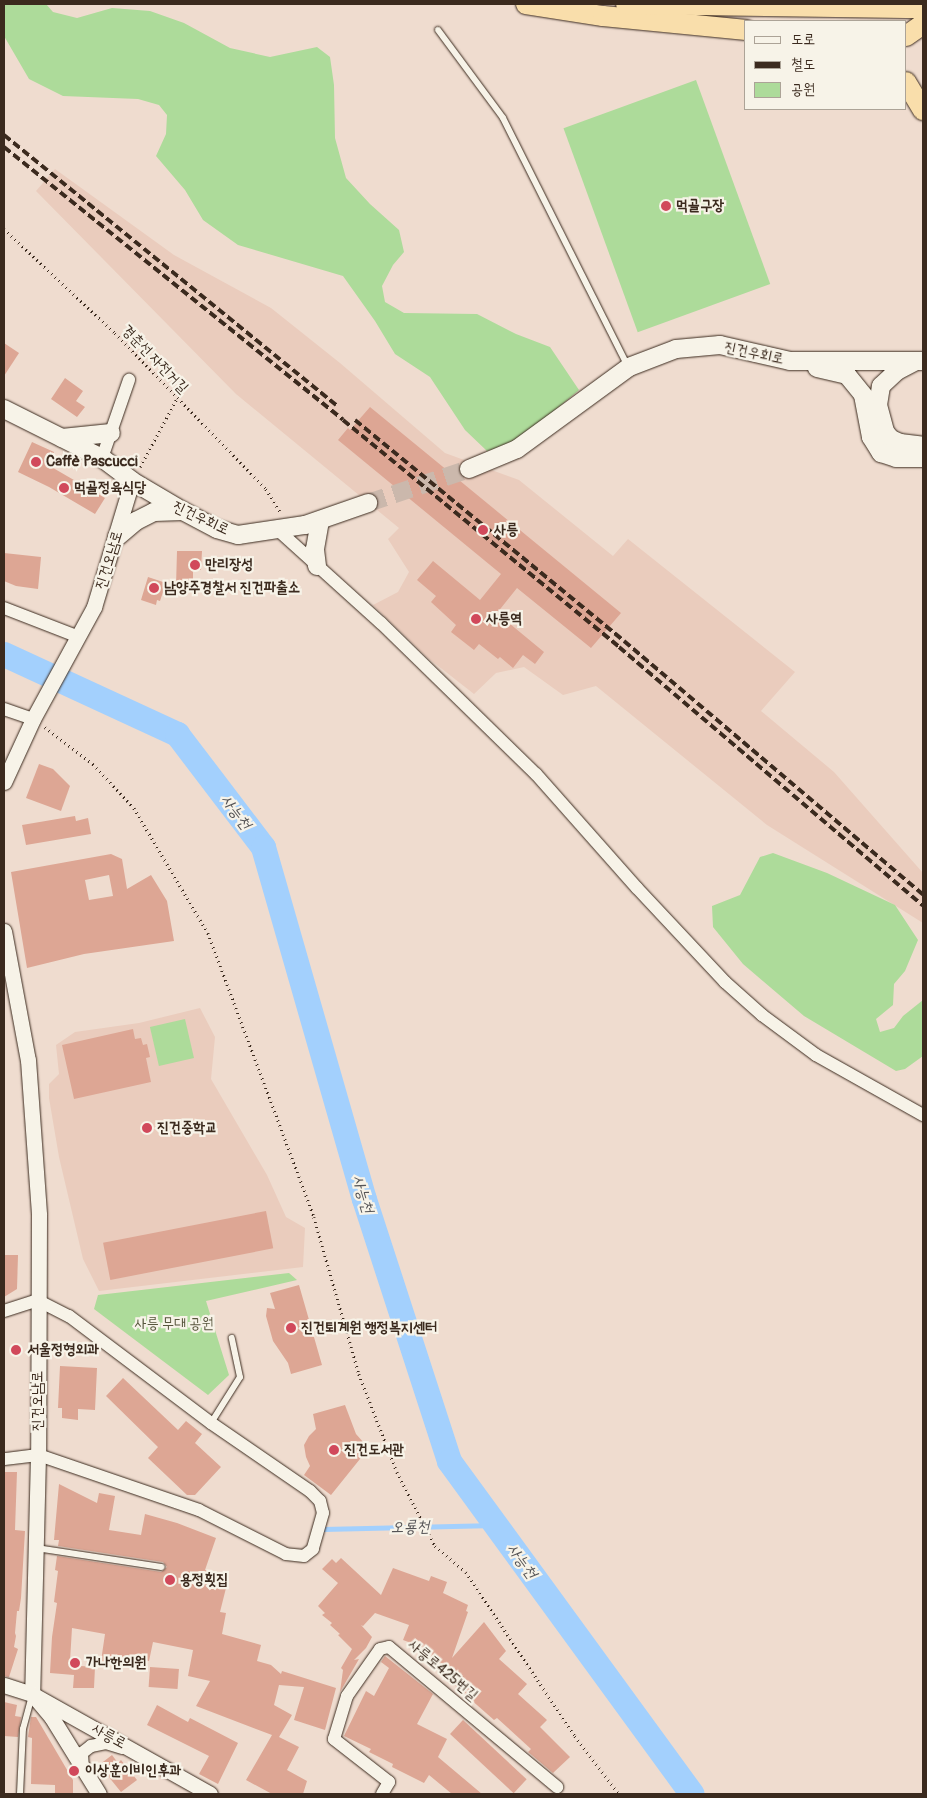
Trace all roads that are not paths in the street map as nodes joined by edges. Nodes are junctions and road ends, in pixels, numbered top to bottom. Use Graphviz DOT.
graph roads {
  1 [pos="526,4"];
  2 [pos="626,4"];
  3 [pos="923,8"];
  4 [pos="923,24"];
  5 [pos="438,30"];
  6 [pos="744,30"];
  7 [pos="907,35"];
  8 [pos="907,84"];
  9 [pos="923,110"];
  10 [pos="921,358"];
  11 [pos="790,361"];
  12 [pos="629,367"];
  13 [pos="129,380"];
  14 [pos="4,409"];
  15 [pos="111,433"];
  16 [pos="61,438"];
  17 [pos="923,446"];
  18 [pos="102,458"];
  19 [pos="923,458"];
  20 [pos="469,469"];
  21 [pos="132,481"];
  22 [pos="368,503"];
  23 [pos="183,511"];
  24 [pos="320,520"];
  25 [pos="280,522"];
  26 [pos="117,537"];
  27 [pos="316,566"];
  28 [pos="4,608"];
  29 [pos="78,640"];
  30 [pos="4,708"];
  31 [pos="36,714"];
  32 [pos="4,782"];
  33 [pos="4,931"];
  34 [pos="923,1115"];
  35 [pos="37,1300"];
  36 [pos="4,1311"];
  37 [pos="232,1338"];
  38 [pos="211,1423"];
  39 [pos="38,1455"];
  40 [pos="4,1459"];
  41 [pos="36,1548"];
  42 [pos="162,1567"];
  43 [pos="4,1685"];
  44 [pos="32,1694"];
  45 [pos="144,1755"];
  46 [pos="83,1770"];
  47 [pos="557,1787"];
  48 [pos="20,1794"];
  49 [pos="99,1794"];
  50 [pos="210,1794"];
  51 [pos="382,1794"];
  1 -- 6 [label="highway"];
  2 -- 3 [label="highway"];
  4 -- 7 [label="highway"];
  5 -- 12 [label="lane"];
  8 -- 9 [label="highway"];
  10 -- 11 [label="main road, 진건우회로"];
  10 -- 17 [label="main road"];
  11 -- 12 [label="main road, 진건우회로"];
  11 -- 19 [label="main road"];
  12 -- 20 [label="main road, 진건우회로"];
  13 -- 15 [label="street"];
  14 -- 16 [label="main road, 진건우회로"];
  15 -- 16 [label="main road"];
  15 -- 18 [label="street"];
  16 -- 18 [label="main road, 진건우회로"];
  18 -- 21 [label="main road, 진건우회로"];
  21 -- 23 [label="main road, 진건우회로"];
  21 -- 26 [label="street, 진건오남로"];
  22 -- 24 [label="main road, 진건우회로"];
  23 -- 25 [label="main road, 진건우회로"];
  23 -- 26 [label="main road"];
  24 -- 25 [label="main road, 진건우회로"];
  24 -- 27 [label="main road"];
  25 -- 27 [label="street"];
  26 -- 29 [label="street, 진건오남로"];
  27 -- 34 [label="street"];
  28 -- 29 [label="street"];
  29 -- 31 [label="street, 진건오남로"];
  30 -- 31 [label="street"];
  31 -- 32 [label="street, 진건오남로"];
  33 -- 35 [label="street, 진건오남로"];
  35 -- 36 [label="street"];
  35 -- 38 [label="street"];
  35 -- 39 [label="street, 진건오남로"];
  37 -- 38 [label="lane"];
  38 -- 39 [label="street"];
  39 -- 40 [label="street"];
  39 -- 41 [label="street, 진건오남로"];
  41 -- 42 [label="lane"];
  41 -- 44 [label="street, 진건오남로"];
  43 -- 44 [label="street, 사릉로"];
  44 -- 45 [label="street, 사릉로"];
  44 -- 46 [label="street"];
  44 -- 48 [label="lane"];
  45 -- 46 [label="street"];
  45 -- 50 [label="street, 사릉로"];
  46 -- 49 [label="street"];
  47 -- 51 [label="street, 사릉로425번길"];
}
